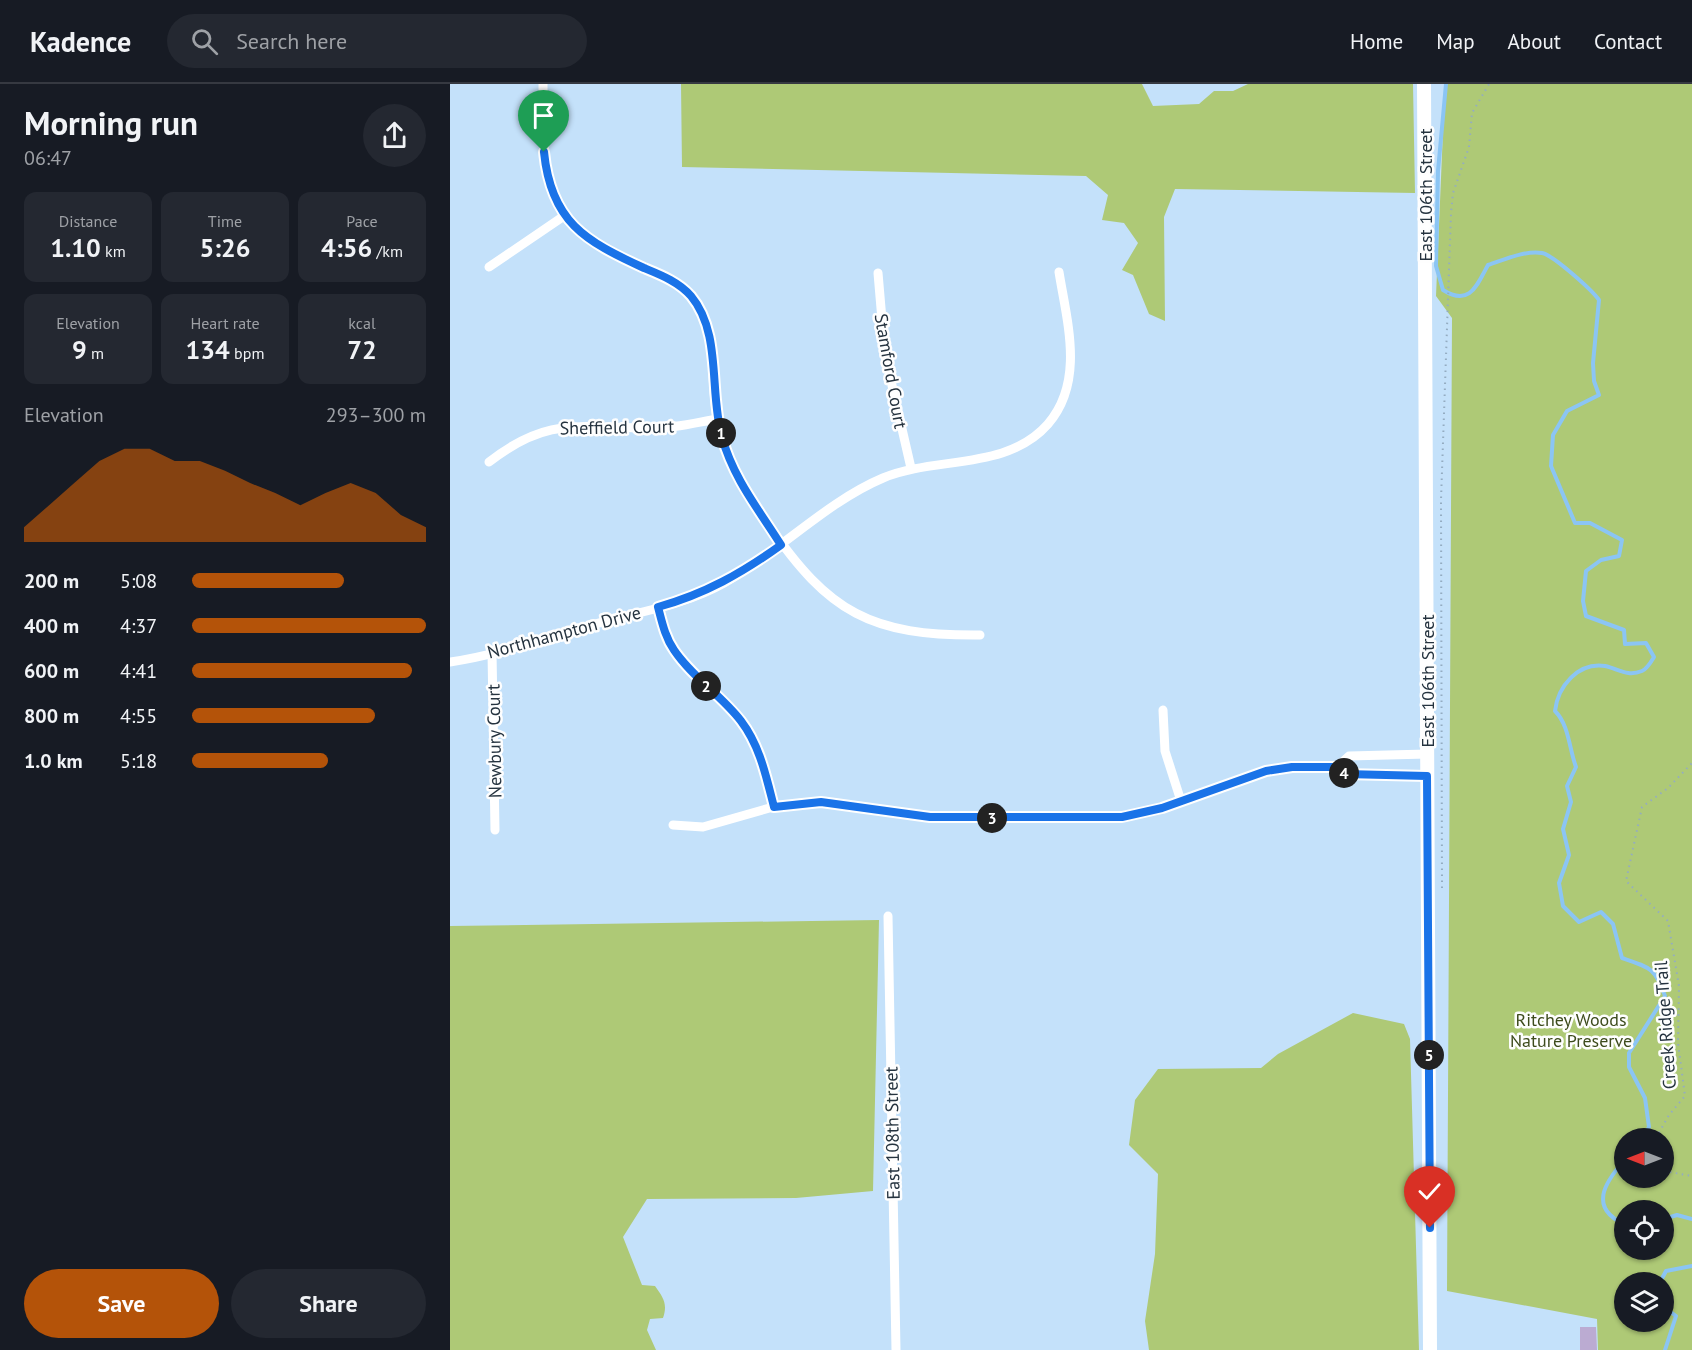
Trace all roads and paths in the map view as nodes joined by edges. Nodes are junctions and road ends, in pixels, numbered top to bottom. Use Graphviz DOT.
graph roads {
  1 [pos="543,84"];
  2 [pos="1424,84"];
  3 [pos="1489,84"];
  4 [pos="564,216"];
  5 [pos="489,267"];
  6 [pos="1059,272"];
  7 [pos="878,273"];
  8 [pos="717,419"];
  9 [pos="489,462"];
  10 [pos="910,468"];
  11 [pos="781,545"];
  12 [pos="658,607"];
  13 [pos="980,635"];
  14 [pos="492,652"];
  15 [pos="450,662"];
  16 [pos="1163,710"];
  17 [pos="1427,754"];
  18 [pos="1692,763"];
  19 [pos="1337,767"];
  20 [pos="1427,776"];
  21 [pos="1181,801"];
  22 [pos="774,807"];
  23 [pos="673,825"];
  24 [pos="495,830"];
  25 [pos="1442,896"];
  26 [pos="888,916"];
  27 [pos="1662,1128"];
  28 [pos="1674,1173"];
  29 [pos="1692,1176"];
  30 [pos="896,1350"];
  31 [pos="1430,1350"];
  1 -- 4 [label="street"];
  2 -- 17 [label="main road, East 106th Street"];
  3 -- 25 [label="path"];
  4 -- 5 [label="street"];
  4 -- 8 [label="street"];
  6 -- 10 [label="street, Northhampton Drive"];
  7 -- 10 [label="street, Stamford Court"];
  8 -- 9 [label="street, Sheffield Court"];
  8 -- 11 [label="street"];
  10 -- 11 [label="street, Northhampton Drive"];
  11 -- 12 [label="street, Northhampton Drive"];
  11 -- 13 [label="street"];
  12 -- 14 [label="street, Northhampton Drive"];
  12 -- 22 [label="street"];
  14 -- 15 [label="street, Northhampton Drive"];
  14 -- 24 [label="street, Newbury Court"];
  16 -- 21 [label="street"];
  17 -- 19 [label="street"];
  17 -- 20 [label="main road, East 106th Street"];
  18 -- 27 [label="path, Creek Ridge Trail"];
  19 -- 20 [label="street"];
  19 -- 21 [label="street"];
  20 -- 31 [label="main road, East 106th Street"];
  21 -- 22 [label="street"];
  22 -- 23 [label="street"];
  26 -- 30 [label="street, East 108th Street"];
  28 -- 29 [label="path"];
}
